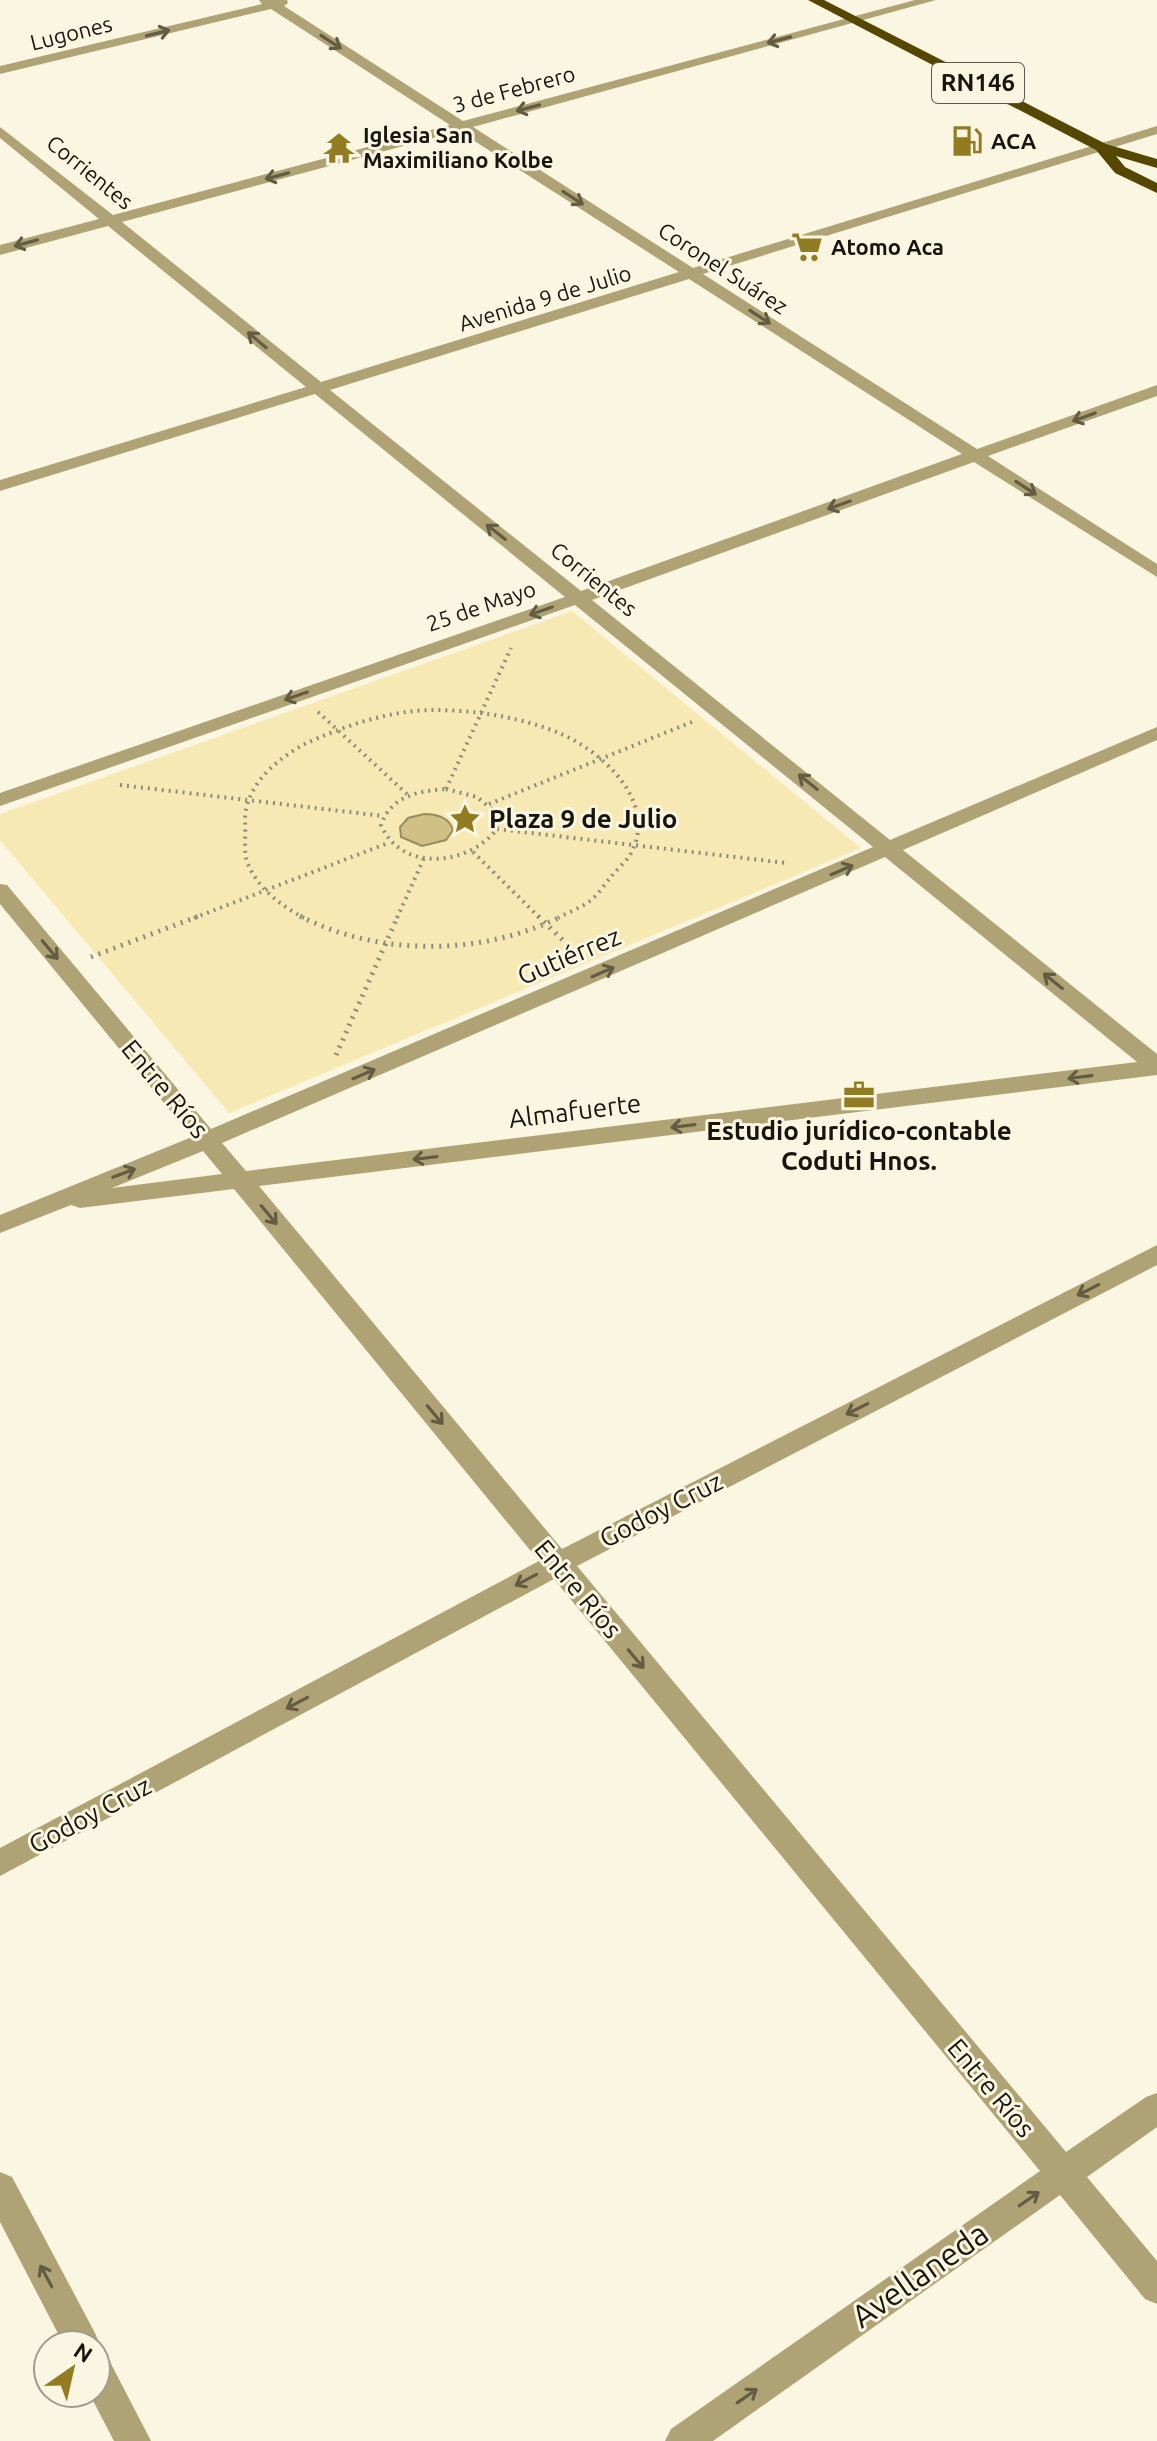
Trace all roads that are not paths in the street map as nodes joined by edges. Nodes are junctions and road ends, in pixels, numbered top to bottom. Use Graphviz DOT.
graph roads {
  1 [pos="291,0"];
  2 [pos="814,0"];
  3 [pos="930,0"];
  4 [pos="269,2"];
  5 [pos="855,20"];
  6 [pos="0,70"];
  7 [pos="461,126"];
  8 [pos="1157,130"];
  9 [pos="0,131"];
  10 [pos="1101,147"];
  11 [pos="1157,164"];
  12 [pos="1157,189"];
  13 [pos="112,221"];
  14 [pos="0,250"];
  15 [pos="694,275"];
  16 [pos="317,390"];
  17 [pos="1157,390"];
  18 [pos="976,456"];
  19 [pos="0,486"];
  20 [pos="1157,572"];
  21 [pos="579,598"];
  22 [pos="1157,733"];
  23 [pos="0,800"];
  24 [pos="891,849"];
  25 [pos="0,890"];
  26 [pos="1157,1067"];
  27 [pos="207,1140"];
  28 [pos="241,1181"];
  29 [pos="44,1204"];
  30 [pos="0,1210"];
  31 [pos="0,1224"];
  32 [pos="1157,1254"];
  33 [pos="557,1564"];
  34 [pos="0,1863"];
  35 [pos="1157,2108"];
  36 [pos="1063,2175"];
  37 [pos="0,2188"];
  38 [pos="1157,2287"];
  39 [pos="75,2329"];
  40 [pos="112,2401"];
  41 [pos="133,2441"];
  42 [pos="683,2441"];
  1 -- 4 [label="street, Lugones"];
  2 -- 5 [label="highway, RN146"];
  3 -- 5 [label="street, 3 de Febrero"];
  6 -- 4 [label="street, Lugones, one-way"];
  4 -- 7 [label="street, Coronel Suárez, one-way"];
  5 -- 7 [label="street, 3 de Febrero, one-way"];
  5 -- 10 [label="highway, RN146"];
  7 -- 13 [label="street, 3 de Febrero, one-way"];
  7 -- 15 [label="street, Coronel Suárez, one-way"];
  8 -- 10 [label="street, Avenida 9 de Julio"];
  9 -- 13 [label="street, Corrientes"];
  10 -- 11 [label="highway, RN146"];
  10 -- 12 [label="highway, RN146"];
  10 -- 15 [label="street, Avenida 9 de Julio"];
  13 -- 14 [label="street, 3 de Febrero, one-way"];
  16 -- 13 [label="street, Corrientes, one-way"];
  15 -- 16 [label="street, Avenida 9 de Julio"];
  15 -- 18 [label="street, Coronel Suárez, one-way"];
  16 -- 19 [label="street, Avenida 9 de Julio"];
  21 -- 16 [label="street, Corrientes, one-way"];
  17 -- 18 [label="street, 25 de Mayo, one-way"];
  18 -- 20 [label="street, Coronel Suárez, one-way"];
  18 -- 21 [label="street, 25 de Mayo, one-way"];
  21 -- 23 [label="street, 25 de Mayo, one-way"];
  24 -- 21 [label="street, Corrientes, one-way"];
  22 -- 24 [label="street, Gutiérrez"];
  26 -- 24 [label="street, Corrientes, one-way"];
  27 -- 24 [label="street, Gutiérrez, one-way"];
  25 -- 27 [label="street, Entre Ríos, one-way"];
  26 -- 28 [label="street, Almafuerte, one-way"];
  27 -- 28 [label="street, Entre Ríos"];
  29 -- 27 [label="street, Gutiérrez, one-way"];
  28 -- 29 [label="street, Almafuerte"];
  28 -- 33 [label="street, Entre Ríos, one-way"];
  29 -- 30 [label="street, Almafuerte"];
  29 -- 31 [label="street, Gutiérrez"];
  32 -- 33 [label="street, Godoy Cruz, one-way"];
  33 -- 34 [label="street, Godoy Cruz, one-way"];
  33 -- 36 [label="street, Entre Ríos, one-way"];
  35 -- 36 [label="street, Avellaneda"];
  36 -- 38 [label="street, Entre Ríos"];
  42 -- 36 [label="street, Avellaneda, one-way"];
  39 -- 37 [label="street, one-way"];
  40 -- 41 [label="street"];
}
